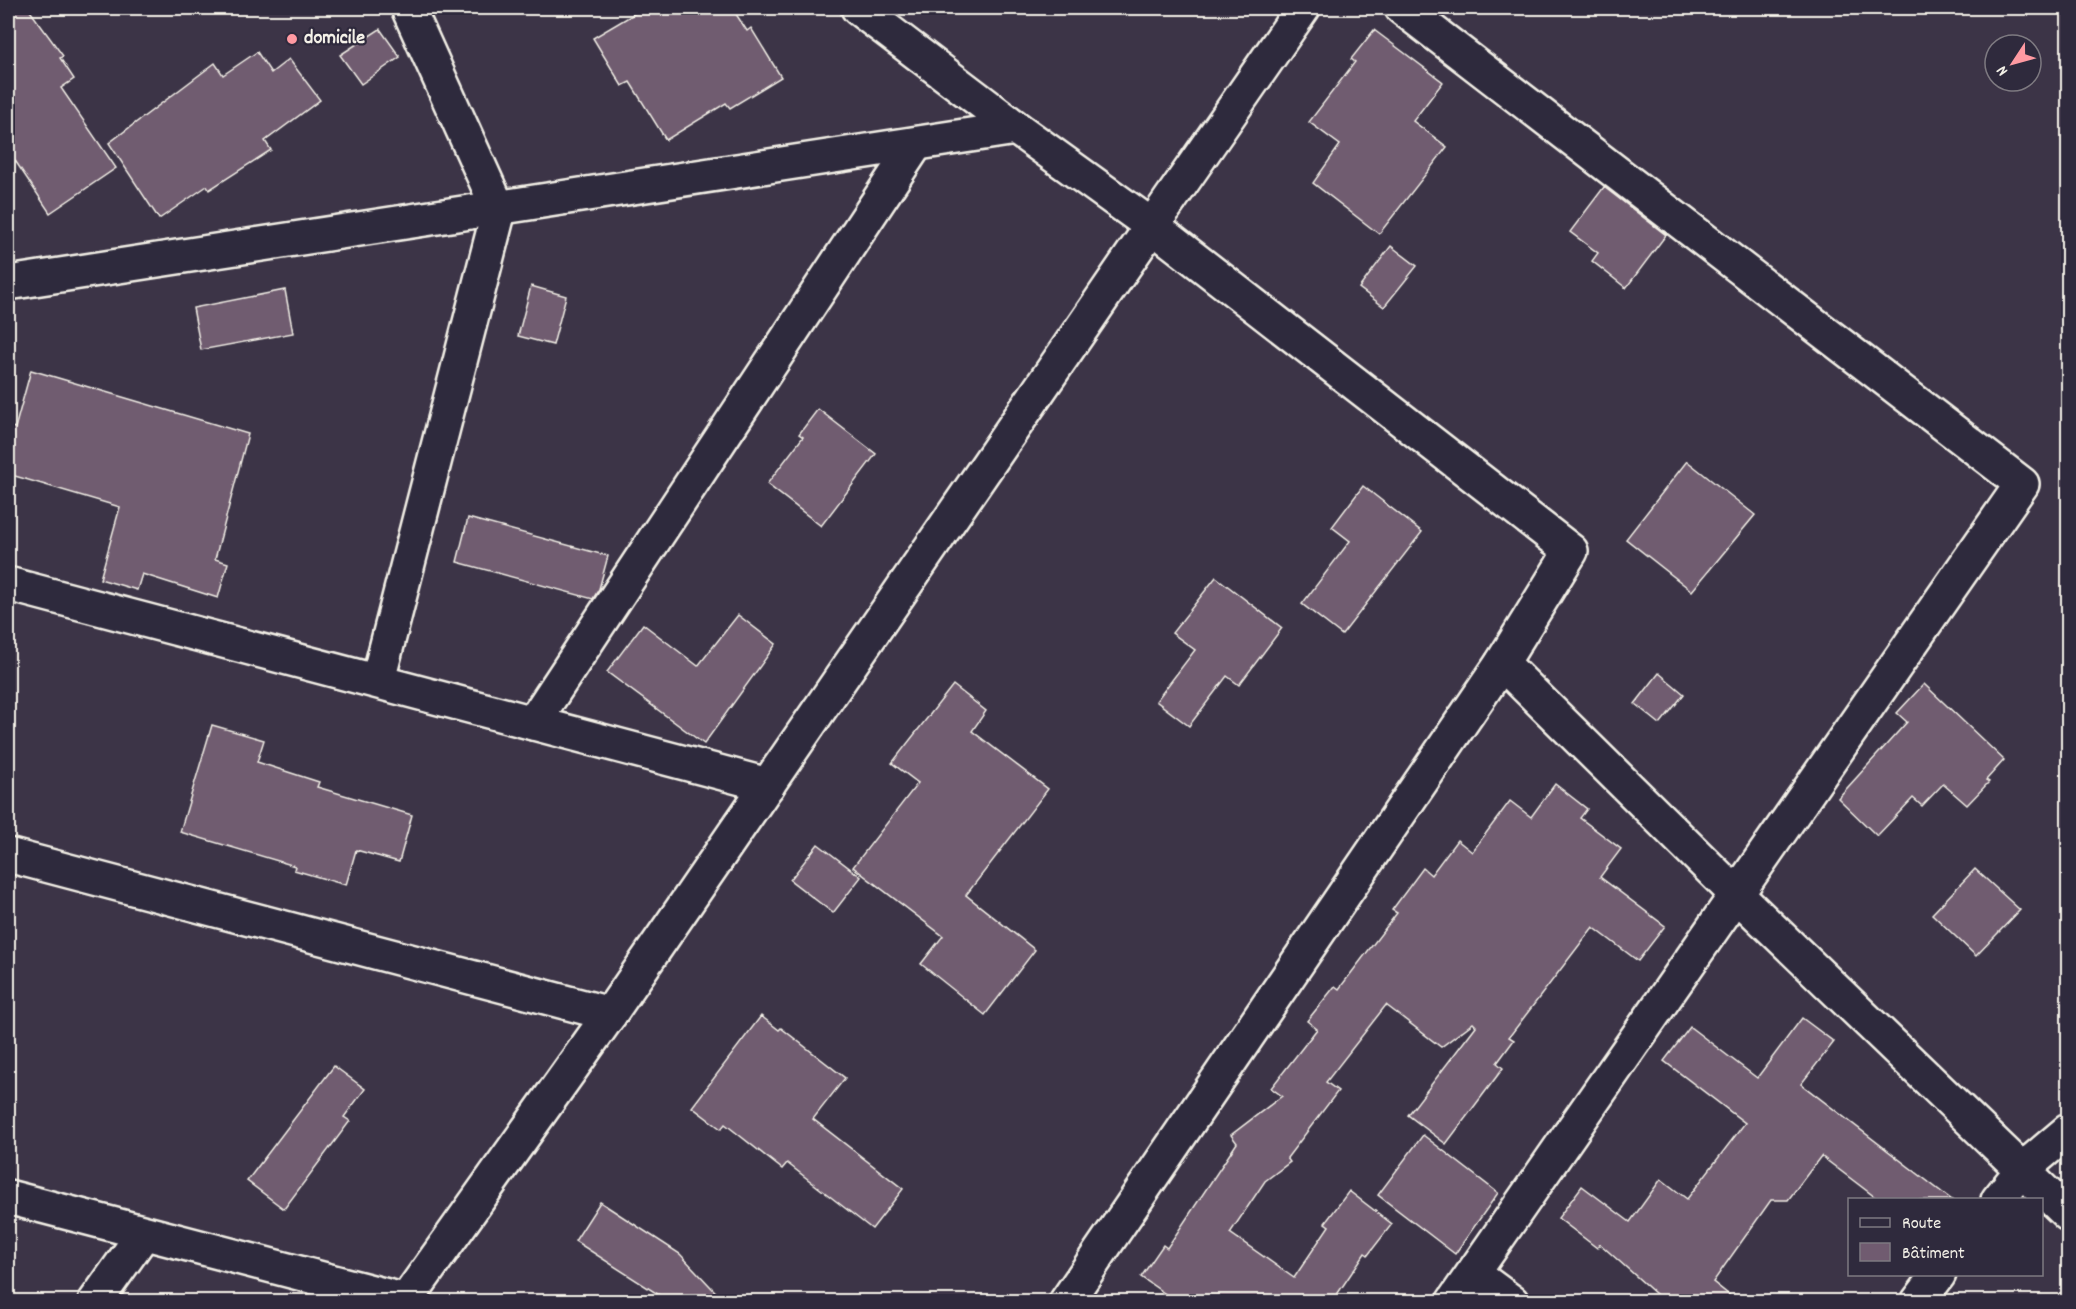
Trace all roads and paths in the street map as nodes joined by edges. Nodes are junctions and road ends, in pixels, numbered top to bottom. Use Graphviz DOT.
graph roads {
  1 [pos="408,8"];
  2 [pos="858,8"];
  3 [pos="1303,8"];
  4 [pos="1402,8"];
  5 [pos="1016,128"];
  6 [pos="916,144"];
  7 [pos="498,210"];
  8 [pos="1152,226"];
  9 [pos="8,283"];
  10 [pos="8,584"];
  11 [pos="1502,663"];
  12 [pos="378,680"];
  13 [pos="533,723"];
  14 [pos="768,785"];
  15 [pos="8,855"];
  16 [pos="1736,894"];
  17 [pos="610,1014"];
  18 [pos="2068,1131"];
  19 [pos="2022,1170"];
  20 [pos="8,1197"];
  21 [pos="2000,1198"];
  22 [pos="2068,1214"];
  23 [pos="144,1233"];
  24 [pos="1474,1274"];
  25 [pos="1938,1276"];
  26 [pos="407,1301"];
  27 [pos="95,1302"];
  28 [pos="1066,1302"];
  29 [pos="1453,1302"];
  30 [pos="1512,1302"];
  31 [pos="1918,1302"];
  1 -- 7 [label="street"];
  2 -- 5 [label="street"];
  3 -- 8 [label="street"];
  4 -- 16 [label="street"];
  5 -- 6 [label="street"];
  5 -- 8 [label="street"];
  6 -- 7 [label="street"];
  6 -- 13 [label="street"];
  7 -- 9 [label="street"];
  7 -- 12 [label="street"];
  8 -- 11 [label="street"];
  8 -- 14 [label="street"];
  10 -- 12 [label="street"];
  11 -- 16 [label="street"];
  11 -- 28 [label="street"];
  12 -- 13 [label="street"];
  13 -- 14 [label="street"];
  14 -- 17 [label="street"];
  15 -- 17 [label="street"];
  16 -- 19 [label="street"];
  16 -- 24 [label="street"];
  17 -- 26 [label="street"];
  18 -- 19 [label="street"];
  19 -- 21 [label="street"];
  19 -- 22 [label="street"];
  20 -- 23 [label="street"];
  23 -- 26 [label="street"];
  23 -- 27 [label="street"];
  24 -- 29 [label="street"];
  24 -- 30 [label="street"];
  25 -- 31 [label="street"];
}
